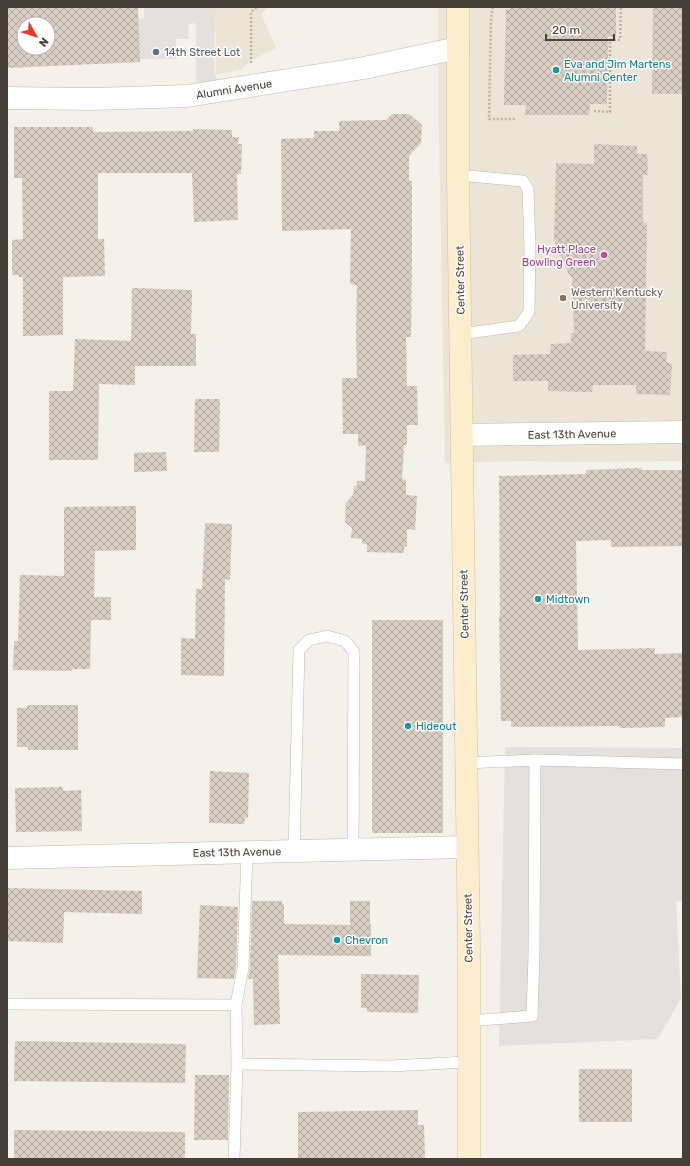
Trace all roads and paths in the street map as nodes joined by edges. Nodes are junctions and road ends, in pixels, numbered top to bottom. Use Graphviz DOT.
graph roads {
  1 [pos="258,7"];
  2 [pos="458,7"];
  3 [pos="493,7"];
  4 [pos="620,7"];
  5 [pos="458,48"];
  6 [pos="251,68"];
  7 [pos="7,98"];
  8 [pos="594,112"];
  9 [pos="516,119"];
  10 [pos="458,175"];
  11 [pos="460,334"];
  12 [pos="683,432"];
  13 [pos="462,435"];
  14 [pos="535,760"];
  15 [pos="466,763"];
  16 [pos="683,764"];
  17 [pos="467,847"];
  18 [pos="353,849"];
  19 [pos="294,851"];
  20 [pos="247,852"];
  21 [pos="7,858"];
  22 [pos="7,1004"];
  23 [pos="236,1005"];
  24 [pos="468,1021"];
  25 [pos="468,1062"];
  26 [pos="237,1064"];
  27 [pos="234,1159"];
  28 [pos="468,1159"];
  1 -- 6 [label="path"];
  2 -- 5 [label="street, Center Street"];
  3 -- 9 [label="path"];
  4 -- 8 [label="path"];
  5 -- 7 [label="street, Alumni Avenue"];
  5 -- 10 [label="street, Center Street"];
  10 -- 11 [label="street, Center Street"];
  10 -- 11 [label="lane"];
  11 -- 13 [label="street, Center Street"];
  12 -- 13 [label="street, East 13th Avenue"];
  13 -- 15 [label="street, Center Street"];
  14 -- 15 [label="lane"];
  14 -- 16 [label="lane"];
  14 -- 24 [label="lane"];
  15 -- 17 [label="street, Center Street"];
  17 -- 18 [label="street, East 13th Avenue"];
  17 -- 24 [label="street, Center Street"];
  18 -- 19 [label="street, East 13th Avenue"];
  18 -- 19 [label="lane"];
  19 -- 20 [label="street, East 13th Avenue"];
  20 -- 21 [label="street, East 13th Avenue"];
  20 -- 23 [label="lane"];
  22 -- 23 [label="lane"];
  23 -- 26 [label="lane"];
  24 -- 25 [label="street, Center Street"];
  25 -- 26 [label="lane"];
  25 -- 28 [label="street, Center Street"];
  26 -- 27 [label="lane"];
}
